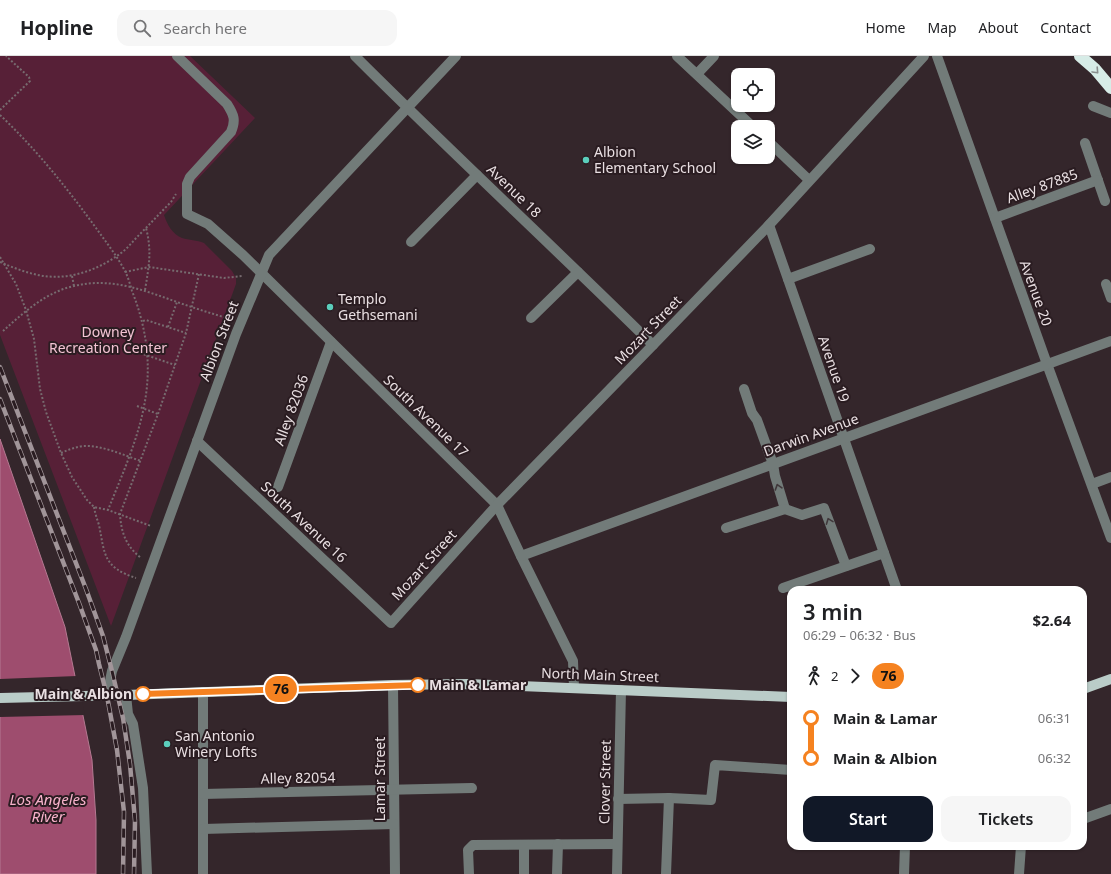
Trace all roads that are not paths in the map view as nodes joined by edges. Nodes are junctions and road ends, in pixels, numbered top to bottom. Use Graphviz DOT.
graph roads {
  1 [pos="177,56"];
  2 [pos="356,56"];
  3 [pos="456,56"];
  4 [pos="677,56"];
  5 [pos="714,56"];
  6 [pos="924,56"];
  7 [pos="937,56"];
  8 [pos="1080,56"];
  9 [pos="696,74"];
  10 [pos="1111,88"];
  11 [pos="1093,106"];
  12 [pos="407,108"];
  13 [pos="1111,113"];
  14 [pos="745,120"];
  15 [pos="1086,143"];
  16 [pos="775,148"];
  17 [pos="477,175"];
  18 [pos="809,180"];
  19 [pos="1098,180"];
  20 [pos="1105,201"];
  21 [pos="995,218"];
  22 [pos="769,224"];
  23 [pos="411,242"];
  24 [pos="870,249"];
  25 [pos="578,272"];
  26 [pos="261,273"];
  27 [pos="788,279"];
  28 [pos="1106,284"];
  29 [pos="1111,298"];
  30 [pos="531,318"];
  31 [pos="1111,341"];
  32 [pos="331,342"];
  33 [pos="653,345"];
  34 [pos="1047,364"];
  35 [pos="744,389"];
  36 [pos="844,438"];
  37 [pos="197,442"];
  38 [pos="773,464"];
  39 [pos="1111,477"];
  40 [pos="1092,484"];
  41 [pos="278,487"];
  42 [pos="497,505"];
  43 [pos="786,509"];
  44 [pos="726,528"];
  45 [pos="1111,538"];
  46 [pos="884,553"];
  47 [pos="521,556"];
  48 [pos="846,566"];
  49 [pos="789,586"];
  50 [pos="896,586"];
  51 [pos="787,587"];
  52 [pos="783,588"];
  53 [pos="391,623"];
  54 [pos="1111,679"];
  55 [pos="393,685"];
  56 [pos="1087,687"];
  57 [pos="574,688"];
  58 [pos="620,690"];
  59 [pos="202,692"];
  60 [pos="126,695"];
  61 [pos="103,696"];
  62 [pos="787,697"];
  63 [pos="0,698"];
  64 [pos="787,770"];
  65 [pos="472,788"];
  66 [pos="394,789"];
  67 [pos="203,794"];
  68 [pos="669,798"];
  69 [pos="618,799"];
  70 [pos="1111,809"];
  71 [pos="1087,818"];
  72 [pos="394,824"];
  73 [pos="203,829"];
  74 [pos="558,844"];
  75 [pos="617,844"];
  76 [pos="524,845"];
  77 [pos="905,850"];
  78 [pos="1021,850"];
  79 [pos="147,874"];
  80 [pos="203,874"];
  81 [pos="395,874"];
  82 [pos="469,874"];
  83 [pos="524,874"];
  84 [pos="557,874"];
  85 [pos="617,874"];
  86 [pos="666,874"];
  87 [pos="904,874"];
  88 [pos="1019,874"];
  1 -- 26 [label="street, South Avenue 17"];
  2 -- 12 [label="street, Avenue 18"];
  3 -- 12 [label="street, Albion Street"];
  4 -- 9 [label="street"];
  5 -- 9 [label="street"];
  6 -- 18 [label="street, Mozart Street"];
  7 -- 21 [label="street, Avenue 20"];
  8 -- 10 [label="highway, one-way"];
  9 -- 14 [label="street"];
  11 -- 13 [label="street"];
  12 -- 17 [label="street, Avenue 18"];
  12 -- 26 [label="street, Albion Street"];
  15 -- 19 [label="street"];
  16 -- 18 [label="street"];
  17 -- 23 [label="street"];
  17 -- 25 [label="street, Avenue 18"];
  18 -- 22 [label="street, Mozart Street"];
  19 -- 20 [label="street"];
  19 -- 21 [label="street, Alley 87885"];
  21 -- 34 [label="street, Avenue 20"];
  22 -- 27 [label="street, Avenue 19"];
  22 -- 33 [label="street, Mozart Street"];
  24 -- 27 [label="street"];
  25 -- 30 [label="street"];
  25 -- 33 [label="street, Avenue 18"];
  26 -- 32 [label="street, South Avenue 17"];
  26 -- 37 [label="street, Albion Street"];
  27 -- 36 [label="street, Avenue 19"];
  28 -- 29 [label="street"];
  31 -- 34 [label="street, Darwin Avenue"];
  32 -- 41 [label="street, Alley 82036"];
  32 -- 42 [label="street, South Avenue 17"];
  33 -- 42 [label="street, Mozart Street"];
  34 -- 36 [label="street, Darwin Avenue"];
  34 -- 40 [label="street, Avenue 20"];
  35 -- 38 [label="street"];
  36 -- 38 [label="street, Darwin Avenue"];
  36 -- 46 [label="street, Avenue 19"];
  37 -- 53 [label="street, South Avenue 16"];
  37 -- 61 [label="street, Albion Street"];
  43 -- 38 [label="street, one-way"];
  38 -- 47 [label="street, Darwin Avenue"];
  39 -- 40 [label="street"];
  40 -- 45 [label="street, Avenue 20"];
  42 -- 47 [label="street, South Avenue 17"];
  42 -- 53 [label="street, Mozart Street"];
  43 -- 44 [label="street"];
  48 -- 43 [label="street, one-way"];
  46 -- 48 [label="street"];
  46 -- 50 [label="street, Avenue 19"];
  47 -- 57 [label="street, South Avenue 17"];
  48 -- 49 [label="street"];
  51 -- 52 [label="street"];
  54 -- 56 [label="main road"];
  55 -- 57 [label="main road, North Main Street"];
  55 -- 59 [label="main road, North Main Street"];
  55 -- 66 [label="street, Lamar Street"];
  57 -- 58 [label="main road, North Main Street"];
  58 -- 62 [label="main road, North Main Street"];
  58 -- 69 [label="street, Clover Street"];
  59 -- 60 [label="main road, North Main Street"];
  59 -- 67 [label="street"];
  60 -- 61 [label="main road, North Main Street"];
  60 -- 79 [label="street"];
  61 -- 63 [label="main road, North Main Street"];
  64 -- 68 [label="street"];
  65 -- 66 [label="street, Alley 82054"];
  66 -- 67 [label="street, Alley 82054"];
  66 -- 72 [label="street, Lamar Street"];
  67 -- 73 [label="street"];
  68 -- 69 [label="street"];
  68 -- 86 [label="street"];
  69 -- 75 [label="street, Clover Street"];
  70 -- 71 [label="street"];
  72 -- 73 [label="street"];
  72 -- 81 [label="street, Lamar Street"];
  73 -- 80 [label="street"];
  74 -- 75 [label="street"];
  74 -- 76 [label="street"];
  74 -- 84 [label="street"];
  75 -- 85 [label="street, Clover Street"];
  76 -- 82 [label="street"];
  76 -- 83 [label="street"];
  77 -- 87 [label="street"];
  78 -- 88 [label="street"];
}
